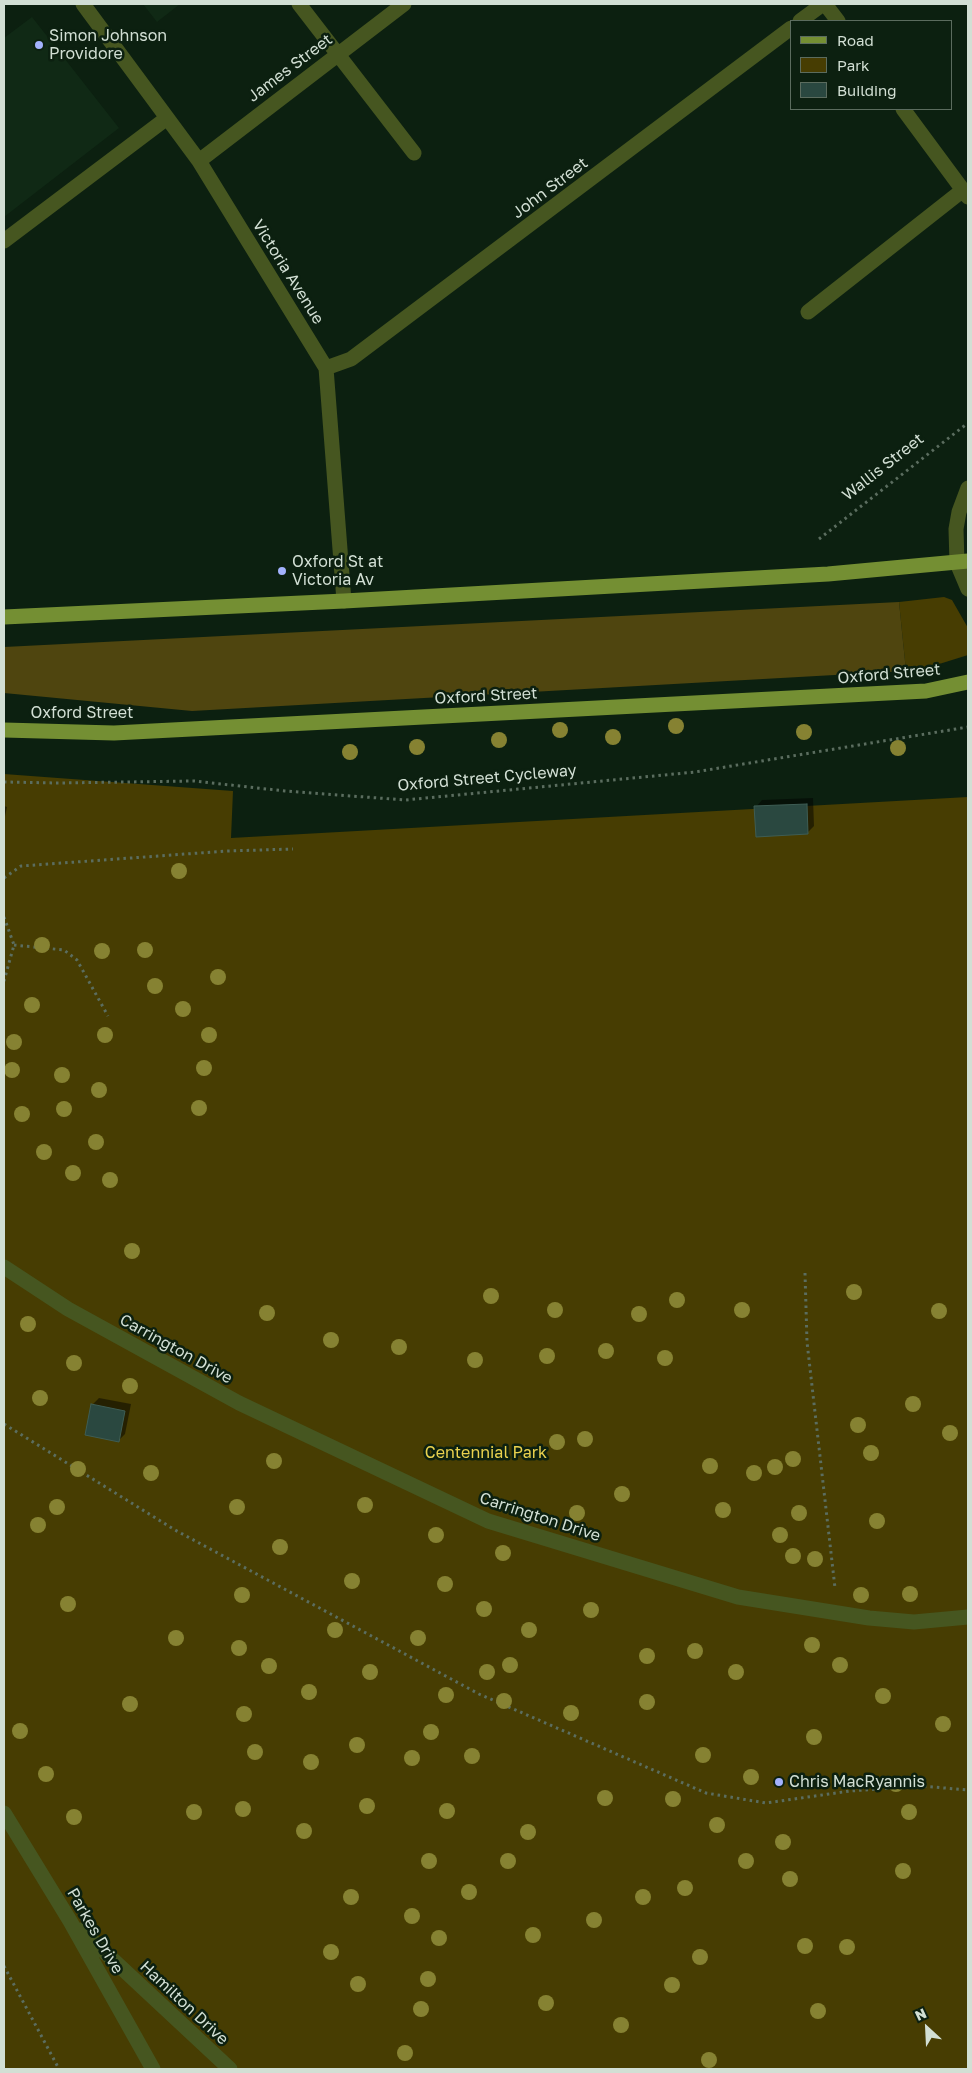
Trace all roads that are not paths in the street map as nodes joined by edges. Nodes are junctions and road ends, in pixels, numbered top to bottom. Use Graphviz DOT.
graph roads {
  1 [pos="83,4"];
  2 [pos="299,4"];
  3 [pos="404,4"];
  4 [pos="824,4"];
  5 [pos="801,20"];
  6 [pos="837,20"];
  7 [pos="790,29"];
  8 [pos="338,54"];
  9 [pos="904,110"];
  10 [pos="167,118"];
  11 [pos="414,153"];
  12 [pos="199,161"];
  13 [pos="966,193"];
  14 [pos="4,241"];
  15 [pos="808,312"];
  16 [pos="326,368"];
  17 [pos="968,488"];
  18 [pos="963,562"];
  19 [pos="968,589"];
  20 [pos="344,601"];
  21 [pos="4,617"];
  22 [pos="968,682"];
  23 [pos="4,730"];
  24 [pos="4,1267"];
  25 [pos="968,1617"];
  26 [pos="4,1813"];
  27 [pos="70,1921"];
  28 [pos="153,2069"];
  29 [pos="230,2069"];
  1 -- 10 [label="street, Victoria Avenue"];
  2 -- 8 [label="street"];
  3 -- 8 [label="street, James Street"];
  4 -- 5 [label="street"];
  4 -- 6 [label="street"];
  7 -- 16 [label="street, John Street"];
  8 -- 11 [label="street"];
  8 -- 12 [label="street, James Street"];
  9 -- 13 [label="street"];
  10 -- 12 [label="street, Victoria Avenue"];
  10 -- 14 [label="street"];
  12 -- 16 [label="street, Victoria Avenue"];
  13 -- 15 [label="street"];
  16 -- 20 [label="street, Victoria Avenue"];
  17 -- 18 [label="street"];
  18 -- 19 [label="street"];
  18 -- 20 [label="main road"];
  20 -- 21 [label="main road"];
  22 -- 23 [label="main road, Oxford Street"];
  24 -- 25 [label="street, Carrington Drive"];
  26 -- 27 [label="street, Parkes Drive"];
  27 -- 28 [label="street, Parkes Drive"];
  27 -- 29 [label="street, Hamilton Drive"];
}
